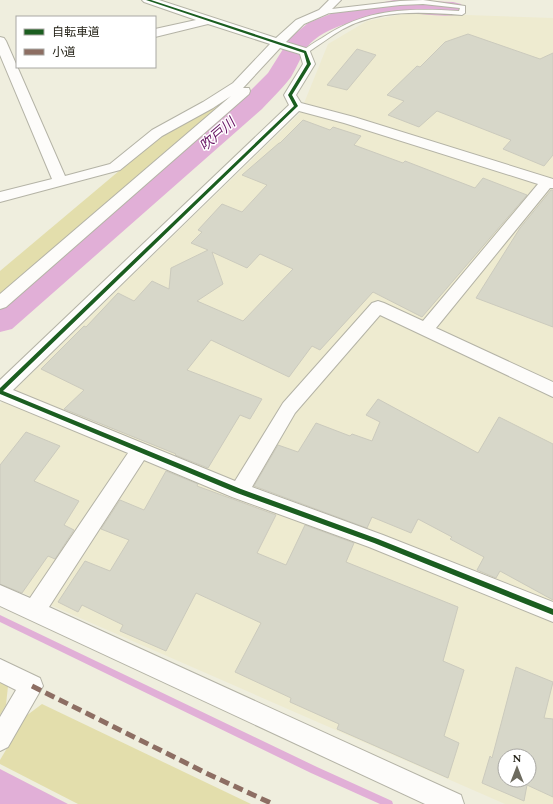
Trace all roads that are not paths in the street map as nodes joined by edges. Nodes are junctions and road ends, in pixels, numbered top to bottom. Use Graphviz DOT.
graph roads {
  1 [pos="148,0"];
  2 [pos="334,0"];
  3 [pos="323,12"];
  4 [pos="208,20"];
  5 [pos="156,33"];
  6 [pos="0,41"];
  7 [pos="278,43"];
  8 [pos="305,52"];
  9 [pos="9,66"];
  10 [pos="296,106"];
  11 [pos="61,182"];
  12 [pos="550,183"];
  13 [pos="0,197"];
  14 [pos="0,302"];
  15 [pos="425,330"];
  16 [pos="553,390"];
  17 [pos="0,392"];
  18 [pos="140,452"];
  19 [pos="239,491"];
  20 [pos="0,596"];
  21 [pos="34,611"];
  22 [pos="553,612"];
  23 [pos="0,670"];
  24 [pos="0,739"];
  25 [pos="452,804"];
  1 -- 4 [label="street"];
  2 -- 3 [label="street"];
  3 -- 7 [label="street"];
  3 -- 8 [label="lane"];
  4 -- 5 [label="street"];
  4 -- 7 [label="street"];
  6 -- 9 [label="street"];
  7 -- 8 [label="street"];
  7 -- 11 [label="street"];
  7 -- 14 [label="street"];
  8 -- 10 [label="street"];
  9 -- 11 [label="street"];
  10 -- 12 [label="street"];
  10 -- 17 [label="street"];
  11 -- 13 [label="street"];
  12 -- 15 [label="street"];
  15 -- 16 [label="street"];
  15 -- 19 [label="street"];
  17 -- 18 [label="street"];
  18 -- 19 [label="street"];
  18 -- 21 [label="street"];
  19 -- 22 [label="street"];
  20 -- 21 [label="street"];
  21 -- 25 [label="street"];
  23 -- 24 [label="street"];
}
